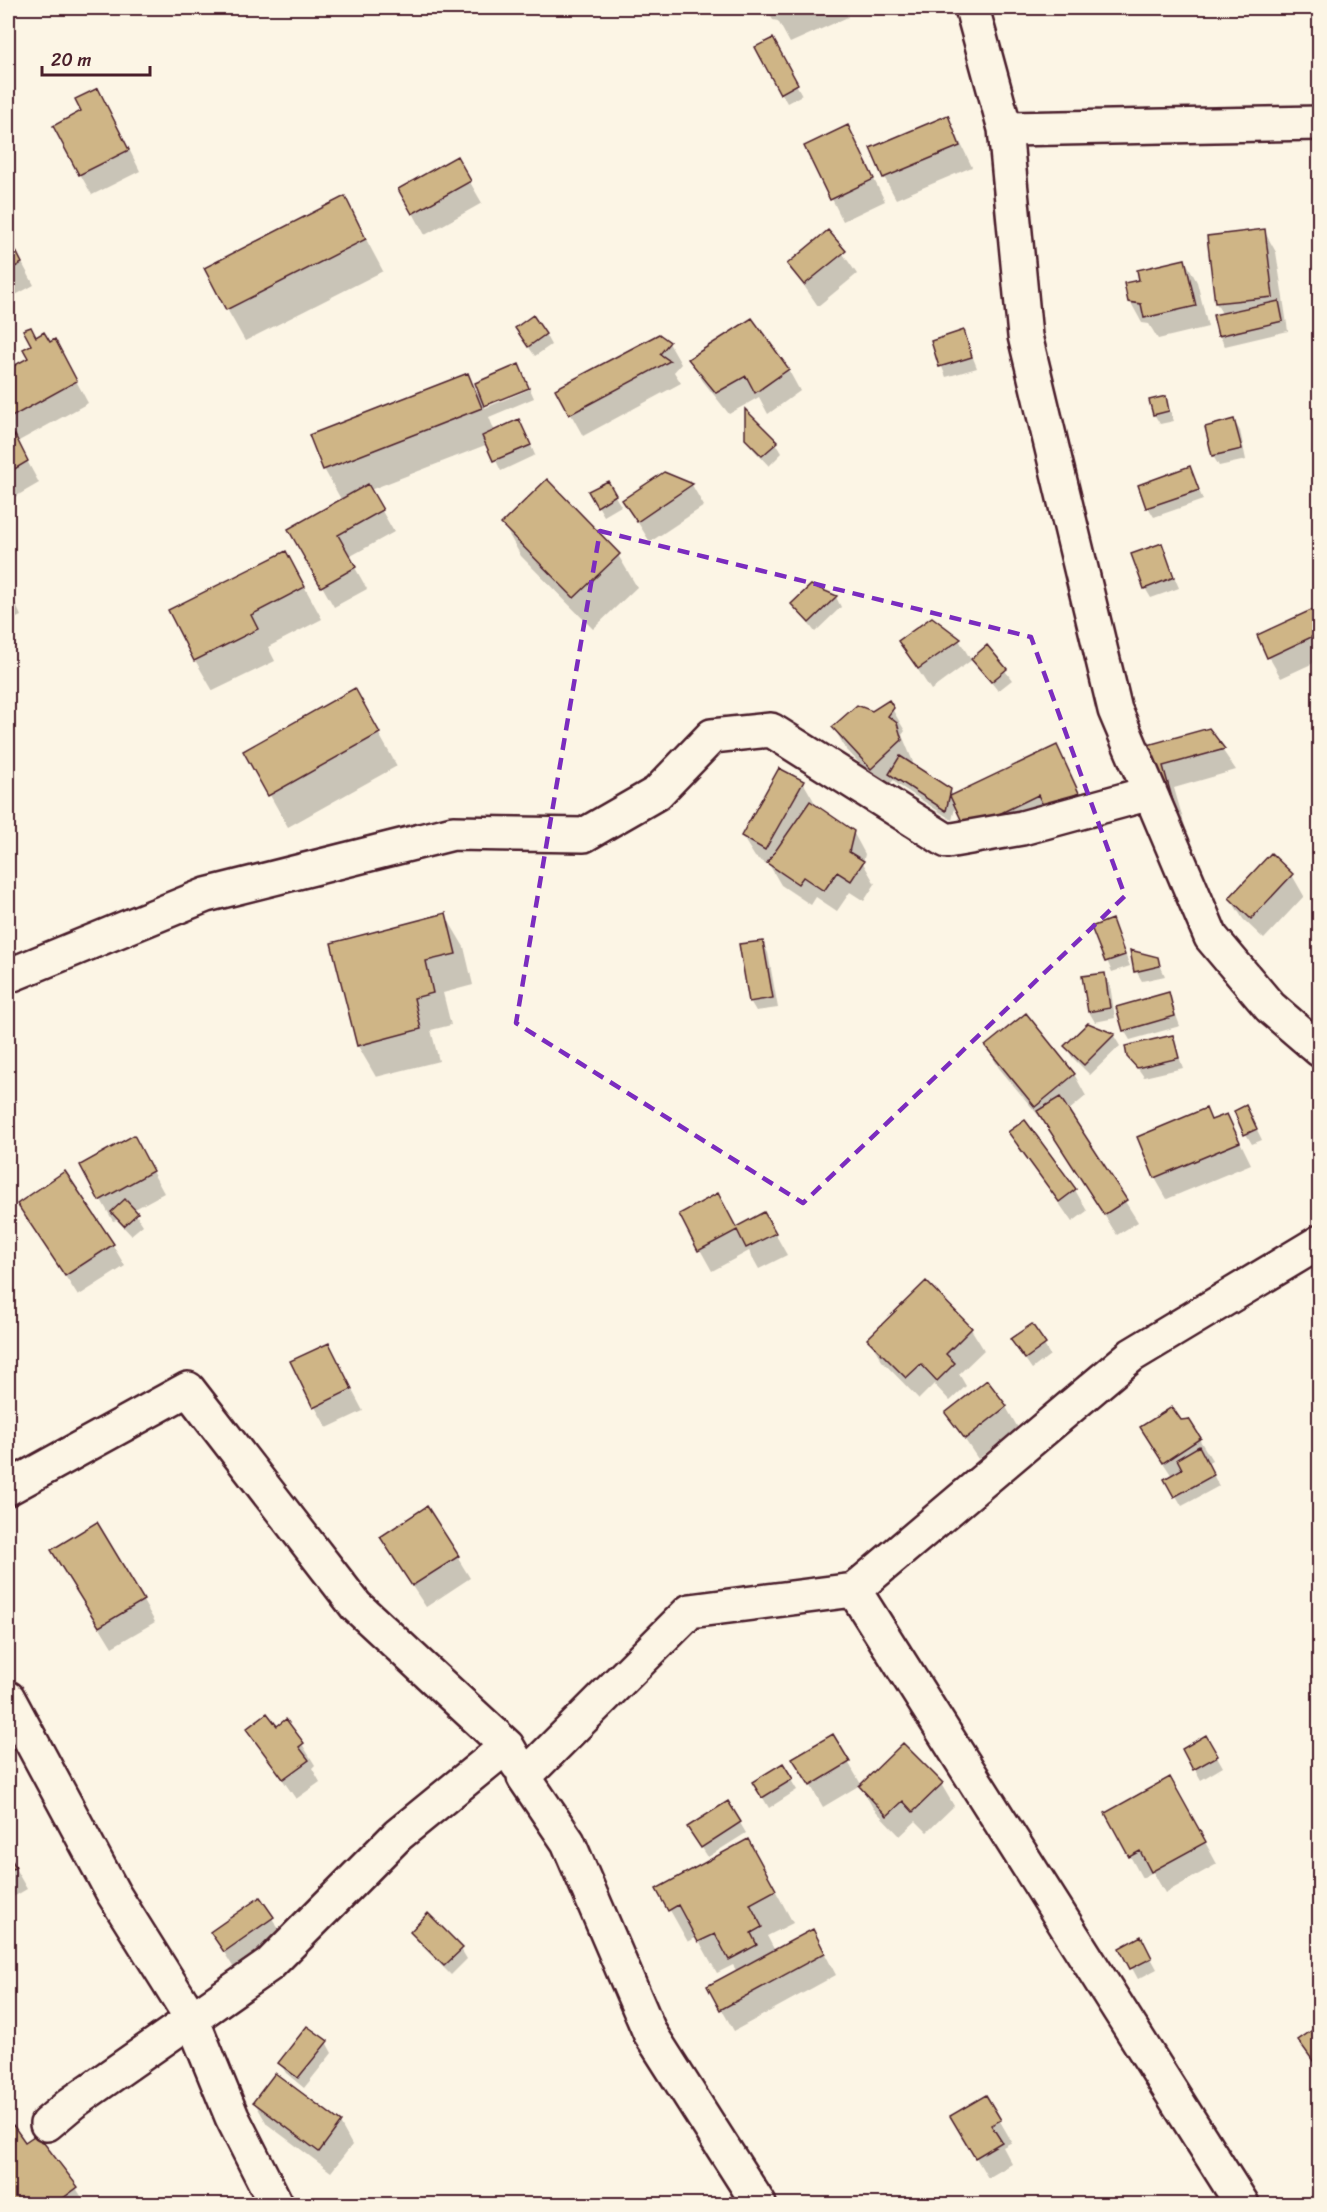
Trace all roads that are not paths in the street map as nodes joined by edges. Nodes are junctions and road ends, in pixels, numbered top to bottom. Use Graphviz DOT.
graph roads {
  1 [pos="972,8"];
  2 [pos="1320,123"];
  3 [pos="1005,129"];
  4 [pos="1150,793"];
  5 [pos="8,975"];
  6 [pos="1320,1050"];
  7 [pos="1320,1242"];
  8 [pos="8,1488"];
  9 [pos="854,1590"];
  10 [pos="8,1698"];
  11 [pos="507,1746"];
  12 [pos="524,1777"];
  13 [pos="192,2019"];
  14 [pos="47,2124"];
  15 [pos="276,2205"];
  16 [pos="759,2205"];
  17 [pos="1242,2205"];
  1 -- 3 [label="street"];
  2 -- 3 [label="street"];
  3 -- 4 [label="street"];
  4 -- 5 [label="street"];
  4 -- 6 [label="street"];
  7 -- 9 [label="street"];
  8 -- 11 [label="street"];
  9 -- 12 [label="street"];
  9 -- 17 [label="street"];
  10 -- 13 [label="street"];
  11 -- 12 [label="street"];
  11 -- 13 [label="street"];
  12 -- 16 [label="street"];
  13 -- 14 [label="street"];
  13 -- 15 [label="street"];
}
